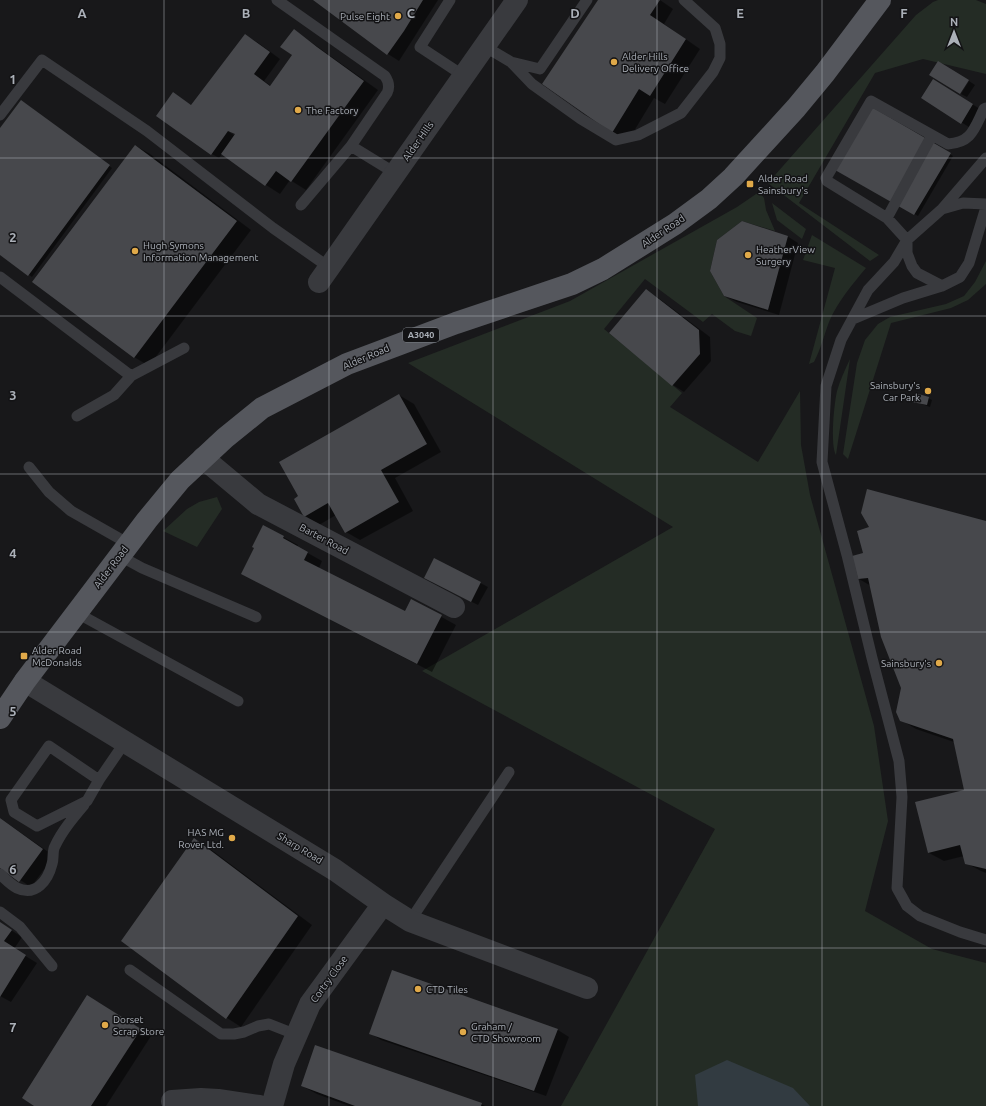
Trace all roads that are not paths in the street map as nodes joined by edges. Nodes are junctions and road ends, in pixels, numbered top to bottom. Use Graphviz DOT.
graph roads {
  1 [pos="277,0"];
  2 [pos="450,0"];
  3 [pos="517,0"];
  4 [pos="587,0"];
  5 [pos="684,0"];
  6 [pos="880,0"];
  7 [pos="484,46"];
  8 [pos="511,62"];
  9 [pos="464,76"];
  10 [pos="986,108"];
  11 [pos="0,115"];
  12 [pos="932,135"];
  13 [pos="351,146"];
  14 [pos="986,158"];
  15 [pos="395,173"];
  16 [pos="986,204"];
  17 [pos="301,205"];
  18 [pos="986,207"];
  19 [pos="942,209"];
  20 [pos="887,218"];
  21 [pos="907,240"];
  22 [pos="981,242"];
  23 [pos="325,275"];
  24 [pos="0,277"];
  25 [pos="942,286"];
  26 [pos="853,318"];
  27 [pos="184,348"];
  28 [pos="131,376"];
  29 [pos="77,416"];
  30 [pos="203,458"];
  31 [pos="29,467"];
  32 [pos="124,550"];
  33 [pos="454,607"];
  34 [pos="76,614"];
  35 [pos="256,617"];
  36 [pos="25,681"];
  37 [pos="238,701"];
  38 [pos="0,718"];
  39 [pos="125,742"];
  40 [pos="509,772"];
  41 [pos="99,780"];
  42 [pos="5,800"];
  43 [pos="87,801"];
  44 [pos="0,874"];
  45 [pos="383,904"];
  46 [pos="0,912"];
  47 [pos="410,921"];
  48 [pos="986,940"];
  49 [pos="52,966"];
  50 [pos="130,970"];
  51 [pos="587,988"];
  52 [pos="296,1035"];
  53 [pos="172,1101"];
  54 [pos="259,1106"];
  55 [pos="272,1106"];
  1 -- 13 [label="lane"];
  2 -- 9 [label="lane"];
  3 -- 7 [label="street, Alder Hills"];
  4 -- 8 [label="lane"];
  5 -- 8 [label="lane"];
  6 -- 30 [label="main road, Alder Road / A3040"];
  7 -- 8 [label="lane"];
  7 -- 9 [label="street, Alder Hills"];
  9 -- 15 [label="street, Alder Hills"];
  10 -- 12 [label="lane"];
  11 -- 23 [label="lane"];
  12 -- 20 [label="lane"];
  12 -- 20 [label="lane"];
  13 -- 15 [label="lane"];
  13 -- 17 [label="lane"];
  14 -- 19 [label="lane"];
  15 -- 23 [label="street, Alder Hills"];
  16 -- 19 [label="lane"];
  18 -- 22 [label="lane"];
  19 -- 21 [label="lane"];
  20 -- 21 [label="lane"];
  21 -- 25 [label="lane"];
  21 -- 26 [label="lane"];
  22 -- 25 [label="lane"];
  24 -- 28 [label="lane"];
  25 -- 26 [label="lane"];
  26 -- 48 [label="lane"];
  27 -- 28 [label="lane"];
  28 -- 29 [label="lane"];
  30 -- 32 [label="main road, Alder Road / A3040"];
  30 -- 33 [label="street, Barter Road"];
  31 -- 32 [label="lane"];
  32 -- 34 [label="main road, Alder Road / A3040"];
  32 -- 35 [label="lane"];
  34 -- 36 [label="main road, Alder Road / A3040"];
  34 -- 37 [label="lane"];
  36 -- 38 [label="main road, Alder Road / A3040"];
  36 -- 39 [label="street, Sharp Road"];
  39 -- 41 [label="lane"];
  39 -- 45 [label="street, Sharp Road"];
  40 -- 47 [label="lane"];
  41 -- 42 [label="lane"];
  41 -- 43 [label="lane"];
  42 -- 43 [label="lane"];
  43 -- 44 [label="lane"];
  45 -- 47 [label="street, Sharp Road"];
  45 -- 52 [label="street, Cortry Close"];
  46 -- 49 [label="lane"];
  47 -- 51 [label="street, Sharp Road"];
  50 -- 52 [label="lane"];
  52 -- 55 [label="street, Cortry Close"];
  53 -- 54 [label="street"];
}
